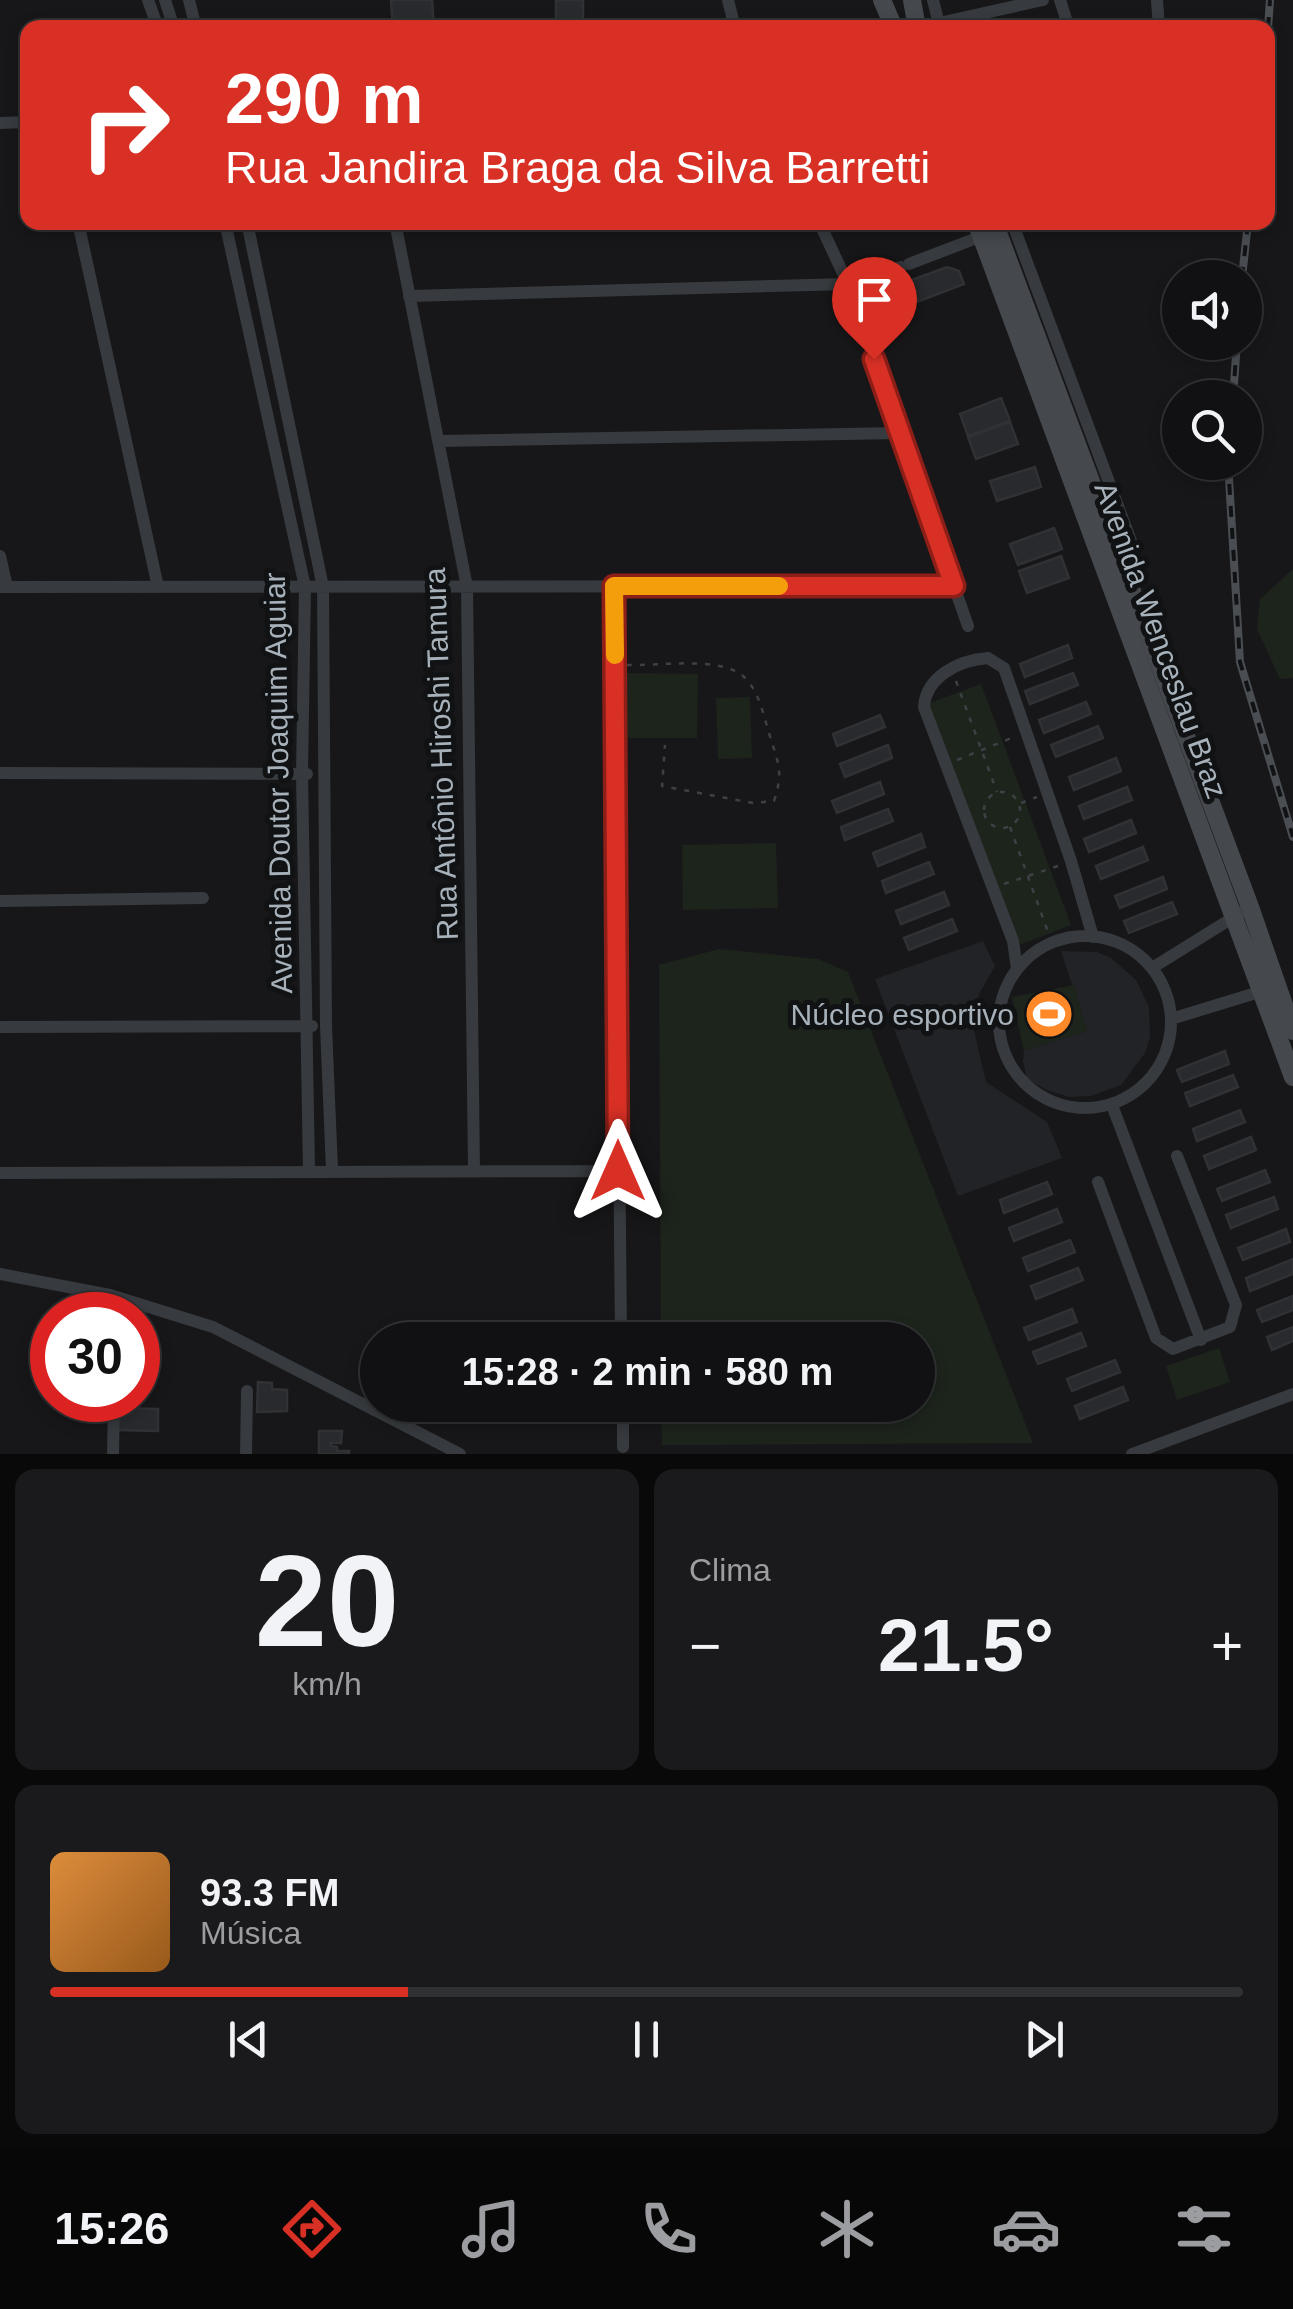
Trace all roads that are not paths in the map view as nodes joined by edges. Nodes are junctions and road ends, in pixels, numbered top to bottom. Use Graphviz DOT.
graph roads {
  1 [pos="1043,0"];
  2 [pos="960,20"];
  3 [pos="80,230"];
  4 [pos="227,230"];
  5 [pos="248,230"];
  6 [pos="397,230"];
  7 [pos="822,230"];
  8 [pos="986,230"];
  9 [pos="996,230"];
  10 [pos="996,230"];
  11 [pos="997,230"];
  12 [pos="848,284"];
  13 [pos="410,296"];
  14 [pos="900,433"];
  15 [pos="440,440"];
  16 [pos="0,556"];
  17 [pos="1129,584"];
  18 [pos="614,586"];
  19 [pos="954,586"];
  20 [pos="158,587"];
  21 [pos="305,587"];
  22 [pos="324,587"];
  23 [pos="467,587"];
  24 [pos="4,588"];
  25 [pos="968,626"];
  26 [pos="1152,671"];
  27 [pos="0,774"];
  28 [pos="302,774"];
  29 [pos="322,774"];
  30 [pos="203,898"];
  31 [pos="0,900"];
  32 [pos="1250,907"];
  33 [pos="1232,918"];
  34 [pos="1092,937"];
  35 [pos="1152,968"];
  36 [pos="1016,970"];
  37 [pos="1269,989"];
  38 [pos="1171,1020"];
  39 [pos="326,1026"];
  40 [pos="308,1027"];
  41 [pos="0,1028"];
  42 [pos="1293,1031"];
  43 [pos="1293,1077"];
  44 [pos="1112,1105"];
  45 [pos="1177,1156"];
  46 [pos="309,1170"];
  47 [pos="332,1170"];
  48 [pos="474,1171"];
  49 [pos="618,1171"];
  50 [pos="0,1173"];
  51 [pos="1098,1182"];
  52 [pos="0,1274"];
  53 [pos="621,1322"];
  54 [pos="1201,1340"];
  55 [pos="247,1390"];
  56 [pos="1293,1394"];
  57 [pos="114,1422"];
  58 [pos="623,1422"];
  59 [pos="624,1447"];
  60 [pos="113,1454"];
  61 [pos="246,1454"];
  62 [pos="460,1454"];
  63 [pos="1132,1454"];
  1 -- 2 [label="street"];
  3 -- 20 [label="street"];
  4 -- 21 [label="street, Avenida Doutor Joaquim Aguiar"];
  5 -- 22 [label="street, Avenida Doutor Joaquim Aguiar"];
  6 -- 13 [label="street, Rua Antônio Hiroshi Tamura"];
  7 -- 12 [label="street"];
  8 -- 12 [label="street"];
  9 -- 17 [label="street, Avenida Wenceslau Braz"];
  10 -- 26 [label="street, Avenida Wenceslau Braz"];
  11 -- 17 [label="street"];
  12 -- 13 [label="street"];
  12 -- 14 [label="street"];
  13 -- 15 [label="street, Rua Antônio Hiroshi Tamura"];
  14 -- 15 [label="street"];
  14 -- 19 [label="street"];
  15 -- 23 [label="street, Rua Antônio Hiroshi Tamura"];
  16 -- 24 [label="street"];
  17 -- 26 [label="street, Avenida Wenceslau Braz"];
  18 -- 19 [label="street"];
  18 -- 23 [label="street"];
  18 -- 49 [label="street"];
  19 -- 25 [label="street"];
  20 -- 21 [label="street"];
  20 -- 24 [label="street"];
  21 -- 22 [label="street"];
  21 -- 28 [label="street, Avenida Doutor Joaquim Aguiar"];
  22 -- 23 [label="street"];
  22 -- 29 [label="street, Avenida Doutor Joaquim Aguiar"];
  23 -- 48 [label="street, Rua Antônio Hiroshi Tamura"];
  26 -- 32 [label="street, Avenida Wenceslau Braz"];
  26 -- 33 [label="street, Avenida Wenceslau Braz"];
  27 -- 28 [label="street"];
  28 -- 29 [label="street"];
  28 -- 40 [label="street, Avenida Doutor Joaquim Aguiar"];
  29 -- 39 [label="street, Avenida Doutor Joaquim Aguiar"];
  30 -- 31 [label="street"];
  32 -- 33 [label="street"];
  32 -- 37 [label="street, Avenida Wenceslau Braz"];
  33 -- 35 [label="street"];
  33 -- 37 [label="street, Avenida Wenceslau Braz"];
  34 -- 35 [label="street"];
  34 -- 36 [label="street"];
  34 -- 36 [label="street"];
  35 -- 38 [label="street"];
  36 -- 44 [label="street"];
  37 -- 38 [label="street"];
  37 -- 42 [label="street, Avenida Wenceslau Braz"];
  37 -- 43 [label="street, Avenida Wenceslau Braz"];
  38 -- 44 [label="street"];
  39 -- 40 [label="street"];
  39 -- 47 [label="street, Avenida Doutor Joaquim Aguiar"];
  40 -- 41 [label="street"];
  40 -- 46 [label="street, Avenida Doutor Joaquim Aguiar"];
  44 -- 54 [label="street"];
  45 -- 54 [label="street"];
  46 -- 47 [label="street"];
  46 -- 50 [label="street"];
  47 -- 48 [label="street"];
  48 -- 49 [label="street"];
  49 -- 53 [label="street"];
  51 -- 54 [label="street"];
  52 -- 62 [label="street"];
  55 -- 61 [label="street"];
  56 -- 63 [label="street"];
  57 -- 60 [label="street"];
  58 -- 59 [label="street"];
}
